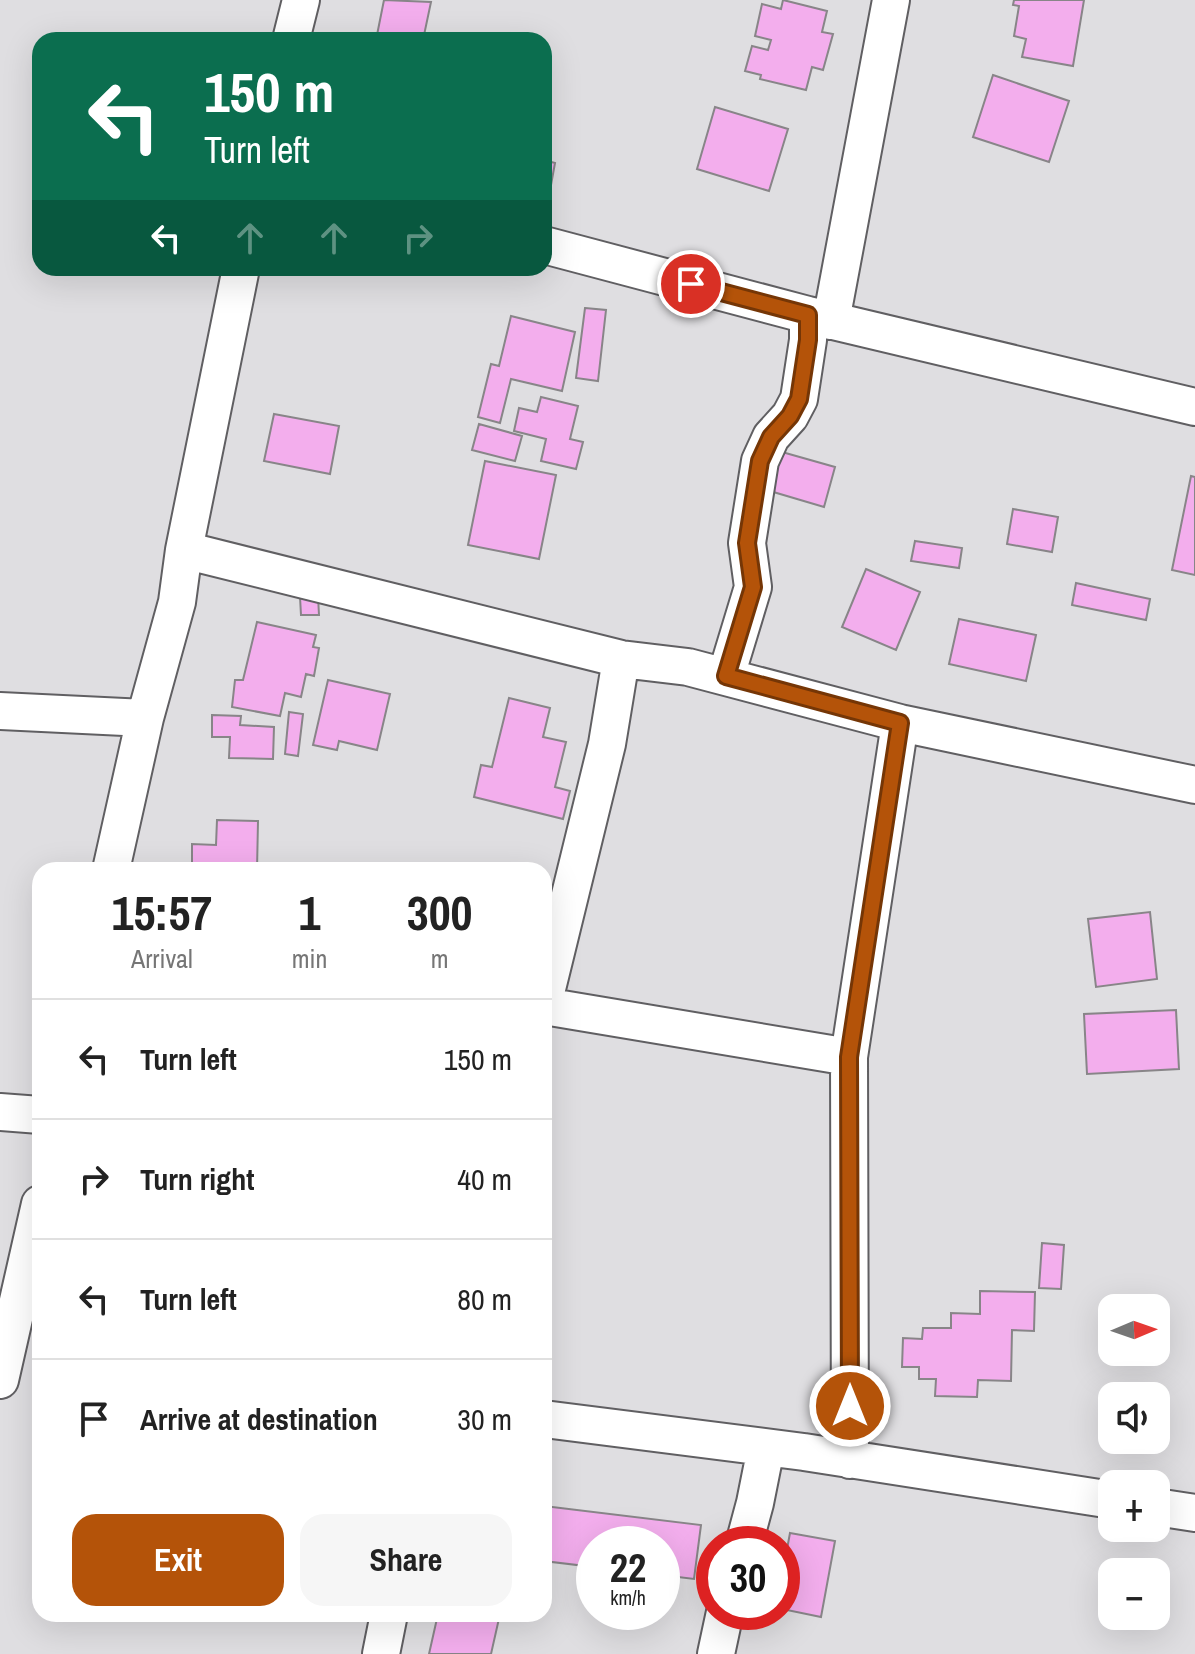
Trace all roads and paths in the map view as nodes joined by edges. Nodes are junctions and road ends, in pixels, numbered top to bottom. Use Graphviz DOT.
graph roads {
  1 [pos="301,0"];
  2 [pos="891,0"];
  3 [pos="293,32"];
  4 [pos="552,247"];
  5 [pos="239,276"];
  6 [pos="820,318"];
  7 [pos="1195,407"];
  8 [pos="184,550"];
  9 [pos="621,659"];
  10 [pos="726,676"];
  11 [pos="0,711"];
  12 [pos="145,718"];
  13 [pos="900,723"];
  14 [pos="1195,785"];
  15 [pos="113,862"];
  16 [pos="552,971"];
  17 [pos="552,1005"];
  18 [pos="849,1057"];
  19 [pos="0,1112"];
  20 [pos="32,1114"];
  21 [pos="32,1279"];
  22 [pos="26,1335"];
  23 [pos="0,1380"];
  24 [pos="552,1420"];
  25 [pos="766,1448"];
  26 [pos="850,1460"];
  27 [pos="1098,1498"];
  28 [pos="1170,1508"];
  29 [pos="1195,1510"];
  30 [pos="748,1526"];
  31 [pos="387,1622"];
  32 [pos="721,1630"];
  33 [pos="381,1654"];
  34 [pos="716,1654"];
  1 -- 3 [label="street"];
  2 -- 6 [label="street"];
  4 -- 6 [label="street"];
  5 -- 8 [label="street"];
  6 -- 7 [label="street"];
  6 -- 10 [label="street"];
  8 -- 9 [label="street"];
  8 -- 12 [label="street"];
  9 -- 10 [label="street"];
  9 -- 16 [label="street"];
  10 -- 13 [label="street"];
  11 -- 12 [label="street"];
  12 -- 15 [label="street"];
  13 -- 14 [label="street"];
  13 -- 18 [label="street"];
  17 -- 18 [label="street"];
  18 -- 26 [label="street"];
  19 -- 20 [label="street"];
  21 -- 22 [label="street"];
  22 -- 23 [label="street"];
  24 -- 25 [label="street"];
  25 -- 26 [label="street"];
  25 -- 30 [label="street"];
  26 -- 27 [label="street"];
  28 -- 29 [label="street"];
  31 -- 33 [label="street"];
  32 -- 34 [label="street"];
}
